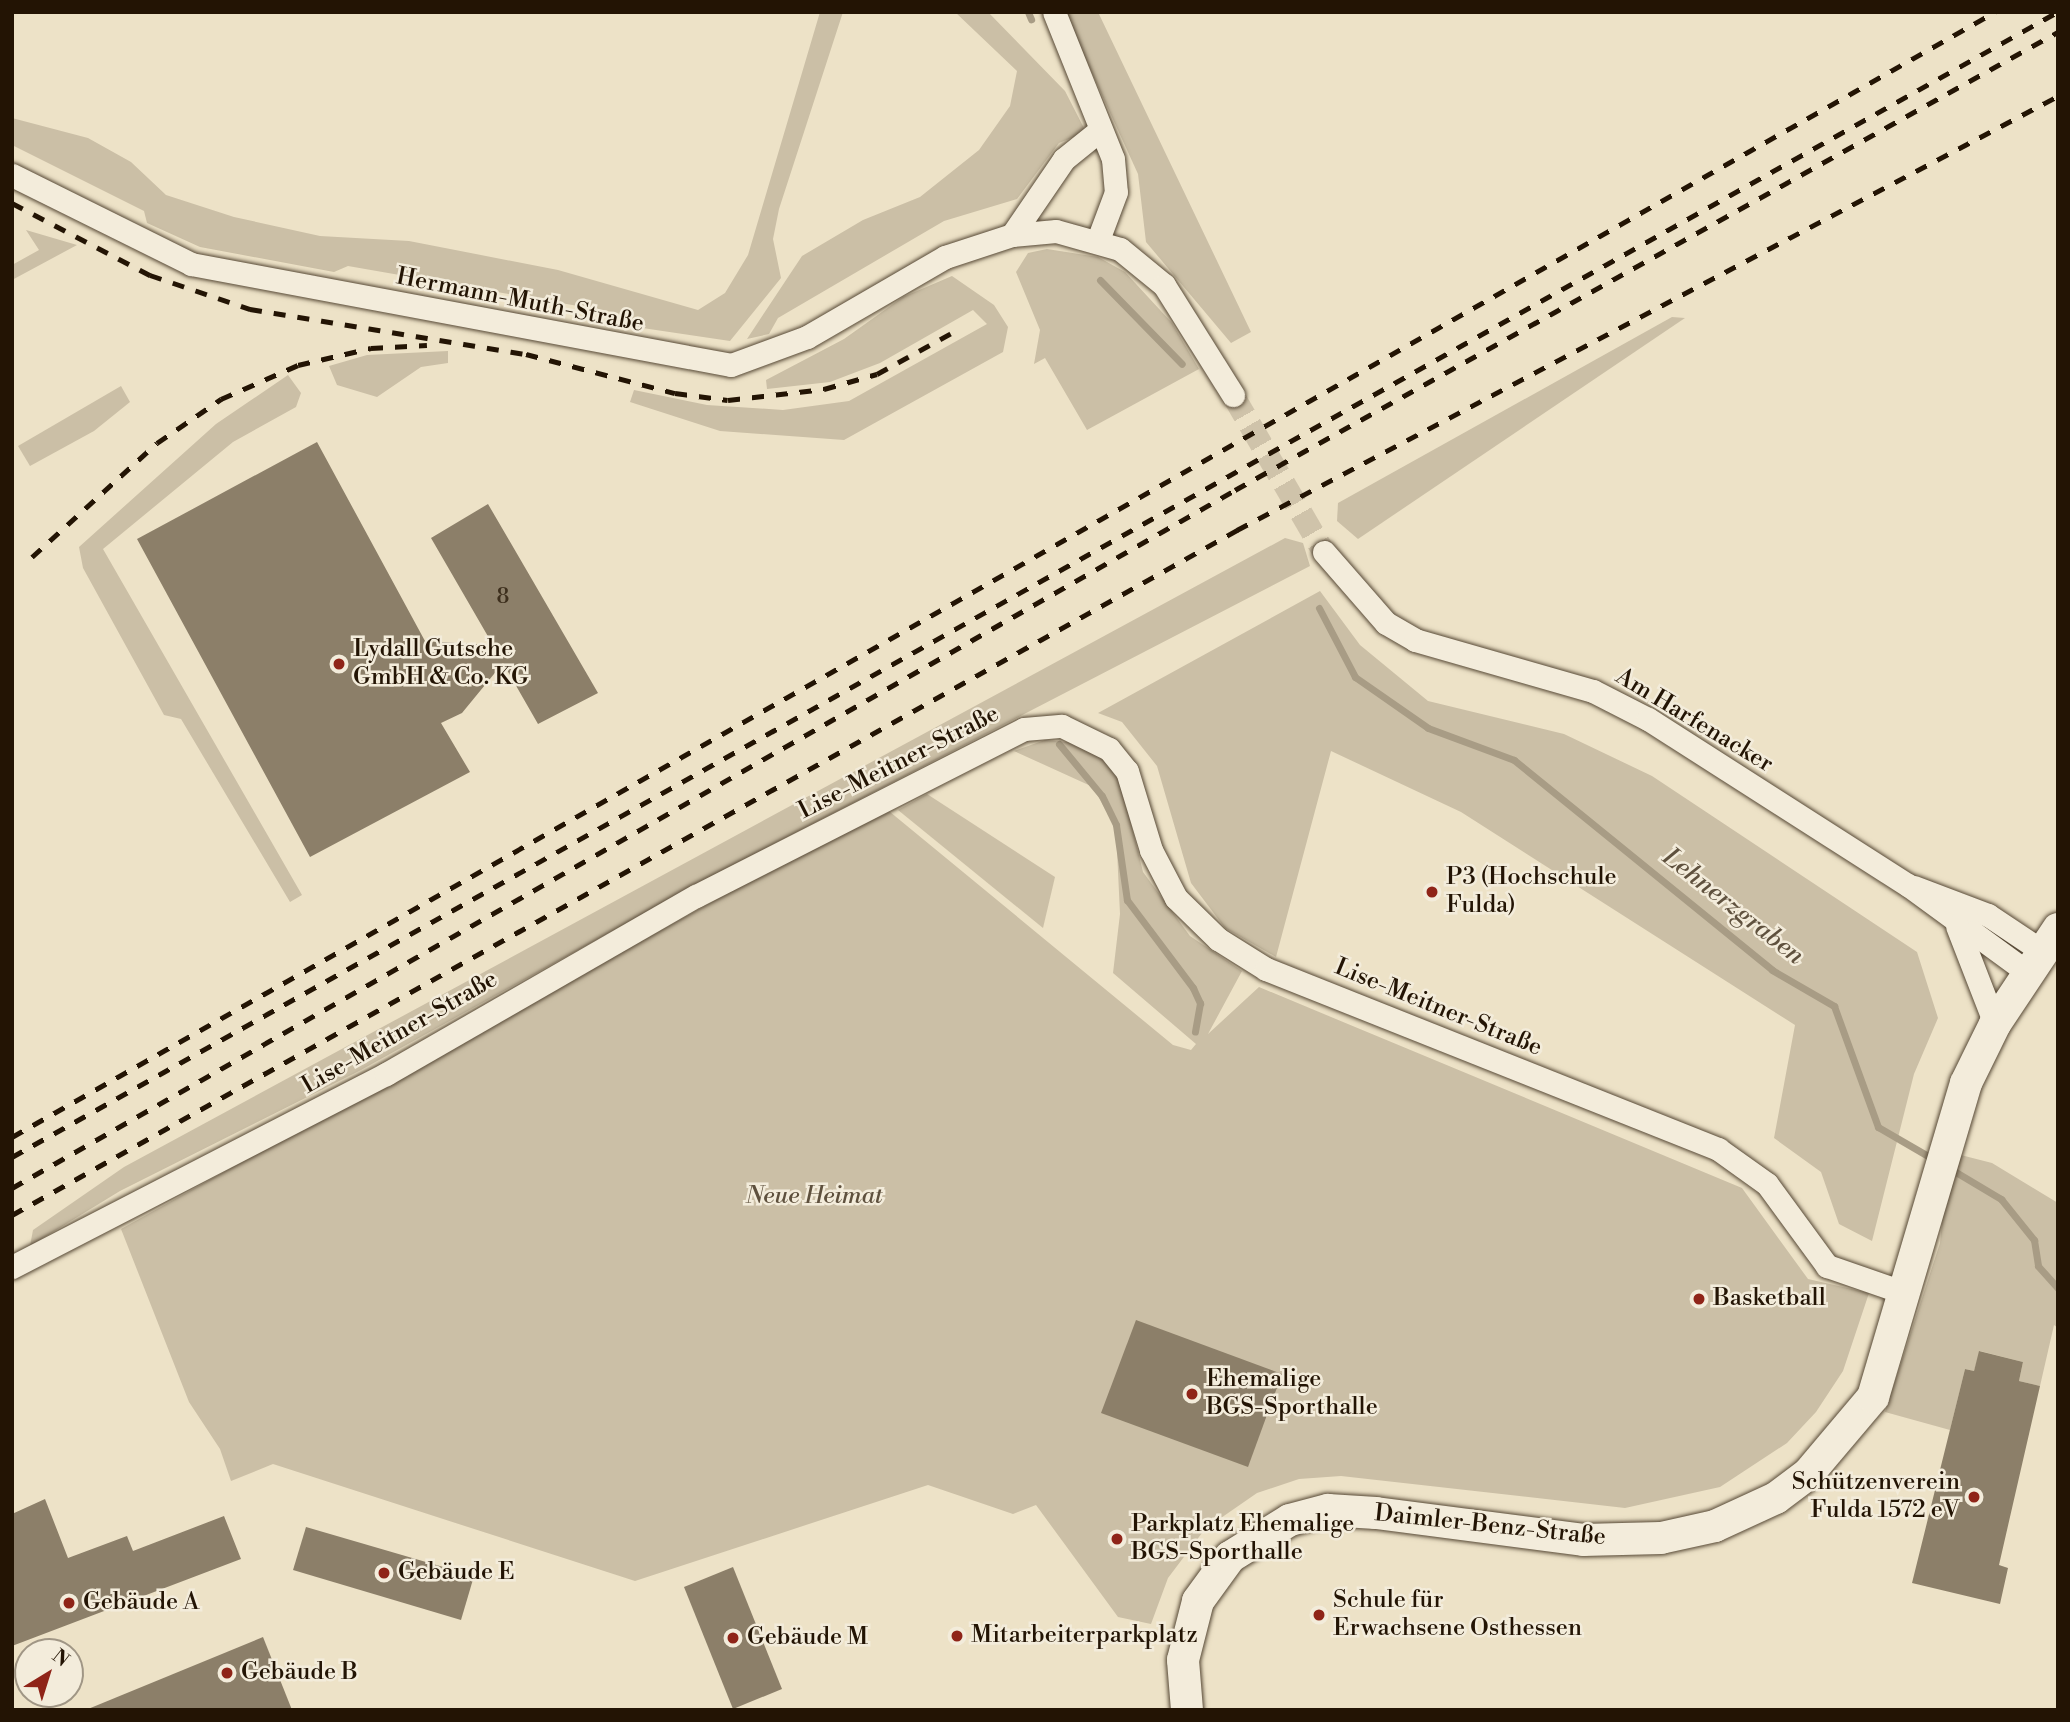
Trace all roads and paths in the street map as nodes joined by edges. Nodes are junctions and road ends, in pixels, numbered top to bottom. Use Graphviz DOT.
graph roads {
  1 [pos="1054,12"];
  2 [pos="1100,130"];
  3 [pos="12,175"];
  4 [pos="1012,235"];
  5 [pos="1098,240"];
  6 [pos="1233,395"];
  7 [pos="1330,561"];
  8 [pos="1908,885"];
  9 [pos="1957,926"];
  10 [pos="2042,951"];
  11 [pos="1995,1024"];
  12 [pos="12,1268"];
  13 [pos="1905,1293"];
  14 [pos="1187,1710"];
  1 -- 2 [label="street"];
  2 -- 4 [label="street"];
  2 -- 5 [label="street"];
  3 -- 4 [label="street, Hermann-Muth-Straße"];
  4 -- 5 [label="street, Hermann-Muth-Straße"];
  5 -- 6 [label="street, Hermann-Muth-Straße"];
  7 -- 8 [label="street, Am Harfenacker"];
  8 -- 9 [label="street, Am Harfenacker"];
  8 -- 10 [label="street, Am Harfenacker"];
  9 -- 10 [label="street, Am Harfenacker"];
  9 -- 11 [label="street, Am Harfenacker"];
  10 -- 11 [label="street, Daimler-Benz-Straße"];
  11 -- 13 [label="street, Daimler-Benz-Straße"];
  12 -- 13 [label="street, Lise-Meitner-Straße"];
  13 -- 14 [label="street, Daimler-Benz-Straße"];
}
